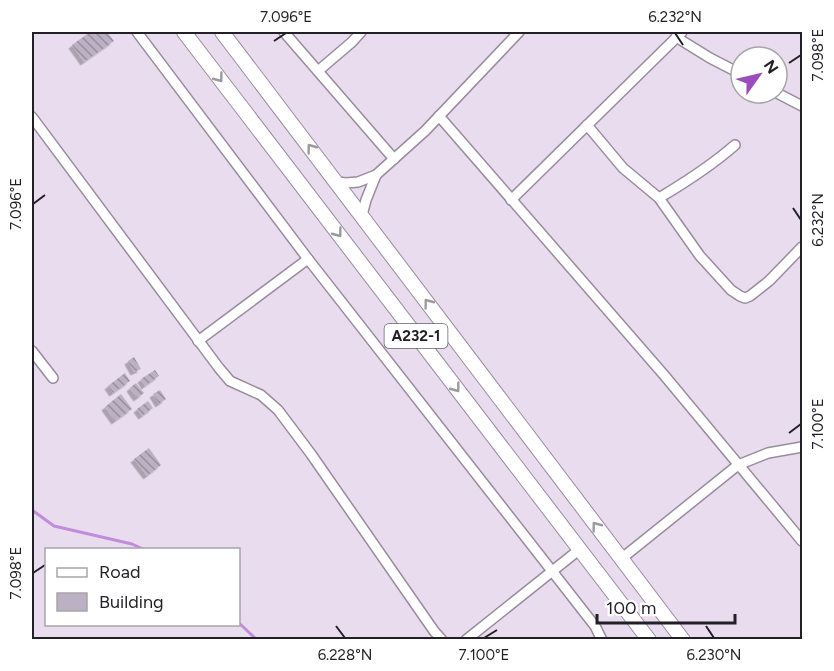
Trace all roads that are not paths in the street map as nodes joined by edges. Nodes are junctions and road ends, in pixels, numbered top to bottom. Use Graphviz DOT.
graph roads {
  1 [pos="137,32"];
  2 [pos="184,32"];
  3 [pos="222,32"];
  4 [pos="284,32"];
  5 [pos="361,32"];
  6 [pos="519,32"];
  7 [pos="679,34"];
  8 [pos="729,68"];
  9 [pos="318,71"];
  10 [pos="439,116"];
  11 [pos="32,117"];
  12 [pos="587,125"];
  13 [pos="735,145"];
  14 [pos="394,159"];
  15 [pos="376,175"];
  16 [pos="337,182"];
  17 [pos="659,198"];
  18 [pos="511,200"];
  19 [pos="362,215"];
  20 [pos="802,247"];
  21 [pos="308,259"];
  22 [pos="198,341"];
  23 [pos="32,351"];
  24 [pos="53,378"];
  25 [pos="802,447"];
  26 [pos="738,465"];
  27 [pos="802,541"];
  28 [pos="580,549"];
  29 [pos="621,559"];
  30 [pos="551,572"];
  31 [pos="442,639"];
  32 [pos="466,639"];
  33 [pos="602,639"];
  34 [pos="650,639"];
  35 [pos="683,639"];
  1 -- 21 [label="street"];
  2 -- 28 [label="highway, A232-1, one-way"];
  16 -- 3 [label="highway, A232-1, one-way"];
  4 -- 9 [label="street"];
  5 -- 9 [label="street"];
  6 -- 10 [label="street"];
  7 -- 8 [label="street"];
  7 -- 12 [label="street"];
  9 -- 14 [label="street"];
  10 -- 14 [label="street"];
  10 -- 18 [label="street"];
  11 -- 22 [label="street"];
  12 -- 17 [label="street"];
  12 -- 18 [label="street"];
  13 -- 17 [label="street"];
  14 -- 15 [label="street"];
  15 -- 16 [label="street"];
  15 -- 19 [label="street"];
  16 -- 19 [label="highway, A232-1"];
  17 -- 20 [label="street"];
  18 -- 26 [label="street"];
  29 -- 19 [label="highway, A232-1, one-way"];
  21 -- 22 [label="street"];
  21 -- 30 [label="street"];
  22 -- 31 [label="street"];
  23 -- 24 [label="street"];
  25 -- 26 [label="street"];
  26 -- 27 [label="street"];
  26 -- 29 [label="street"];
  28 -- 30 [label="street"];
  28 -- 34 [label="highway, A232-1"];
  29 -- 35 [label="highway, A232-1"];
  30 -- 32 [label="street"];
  30 -- 33 [label="street"];
}
